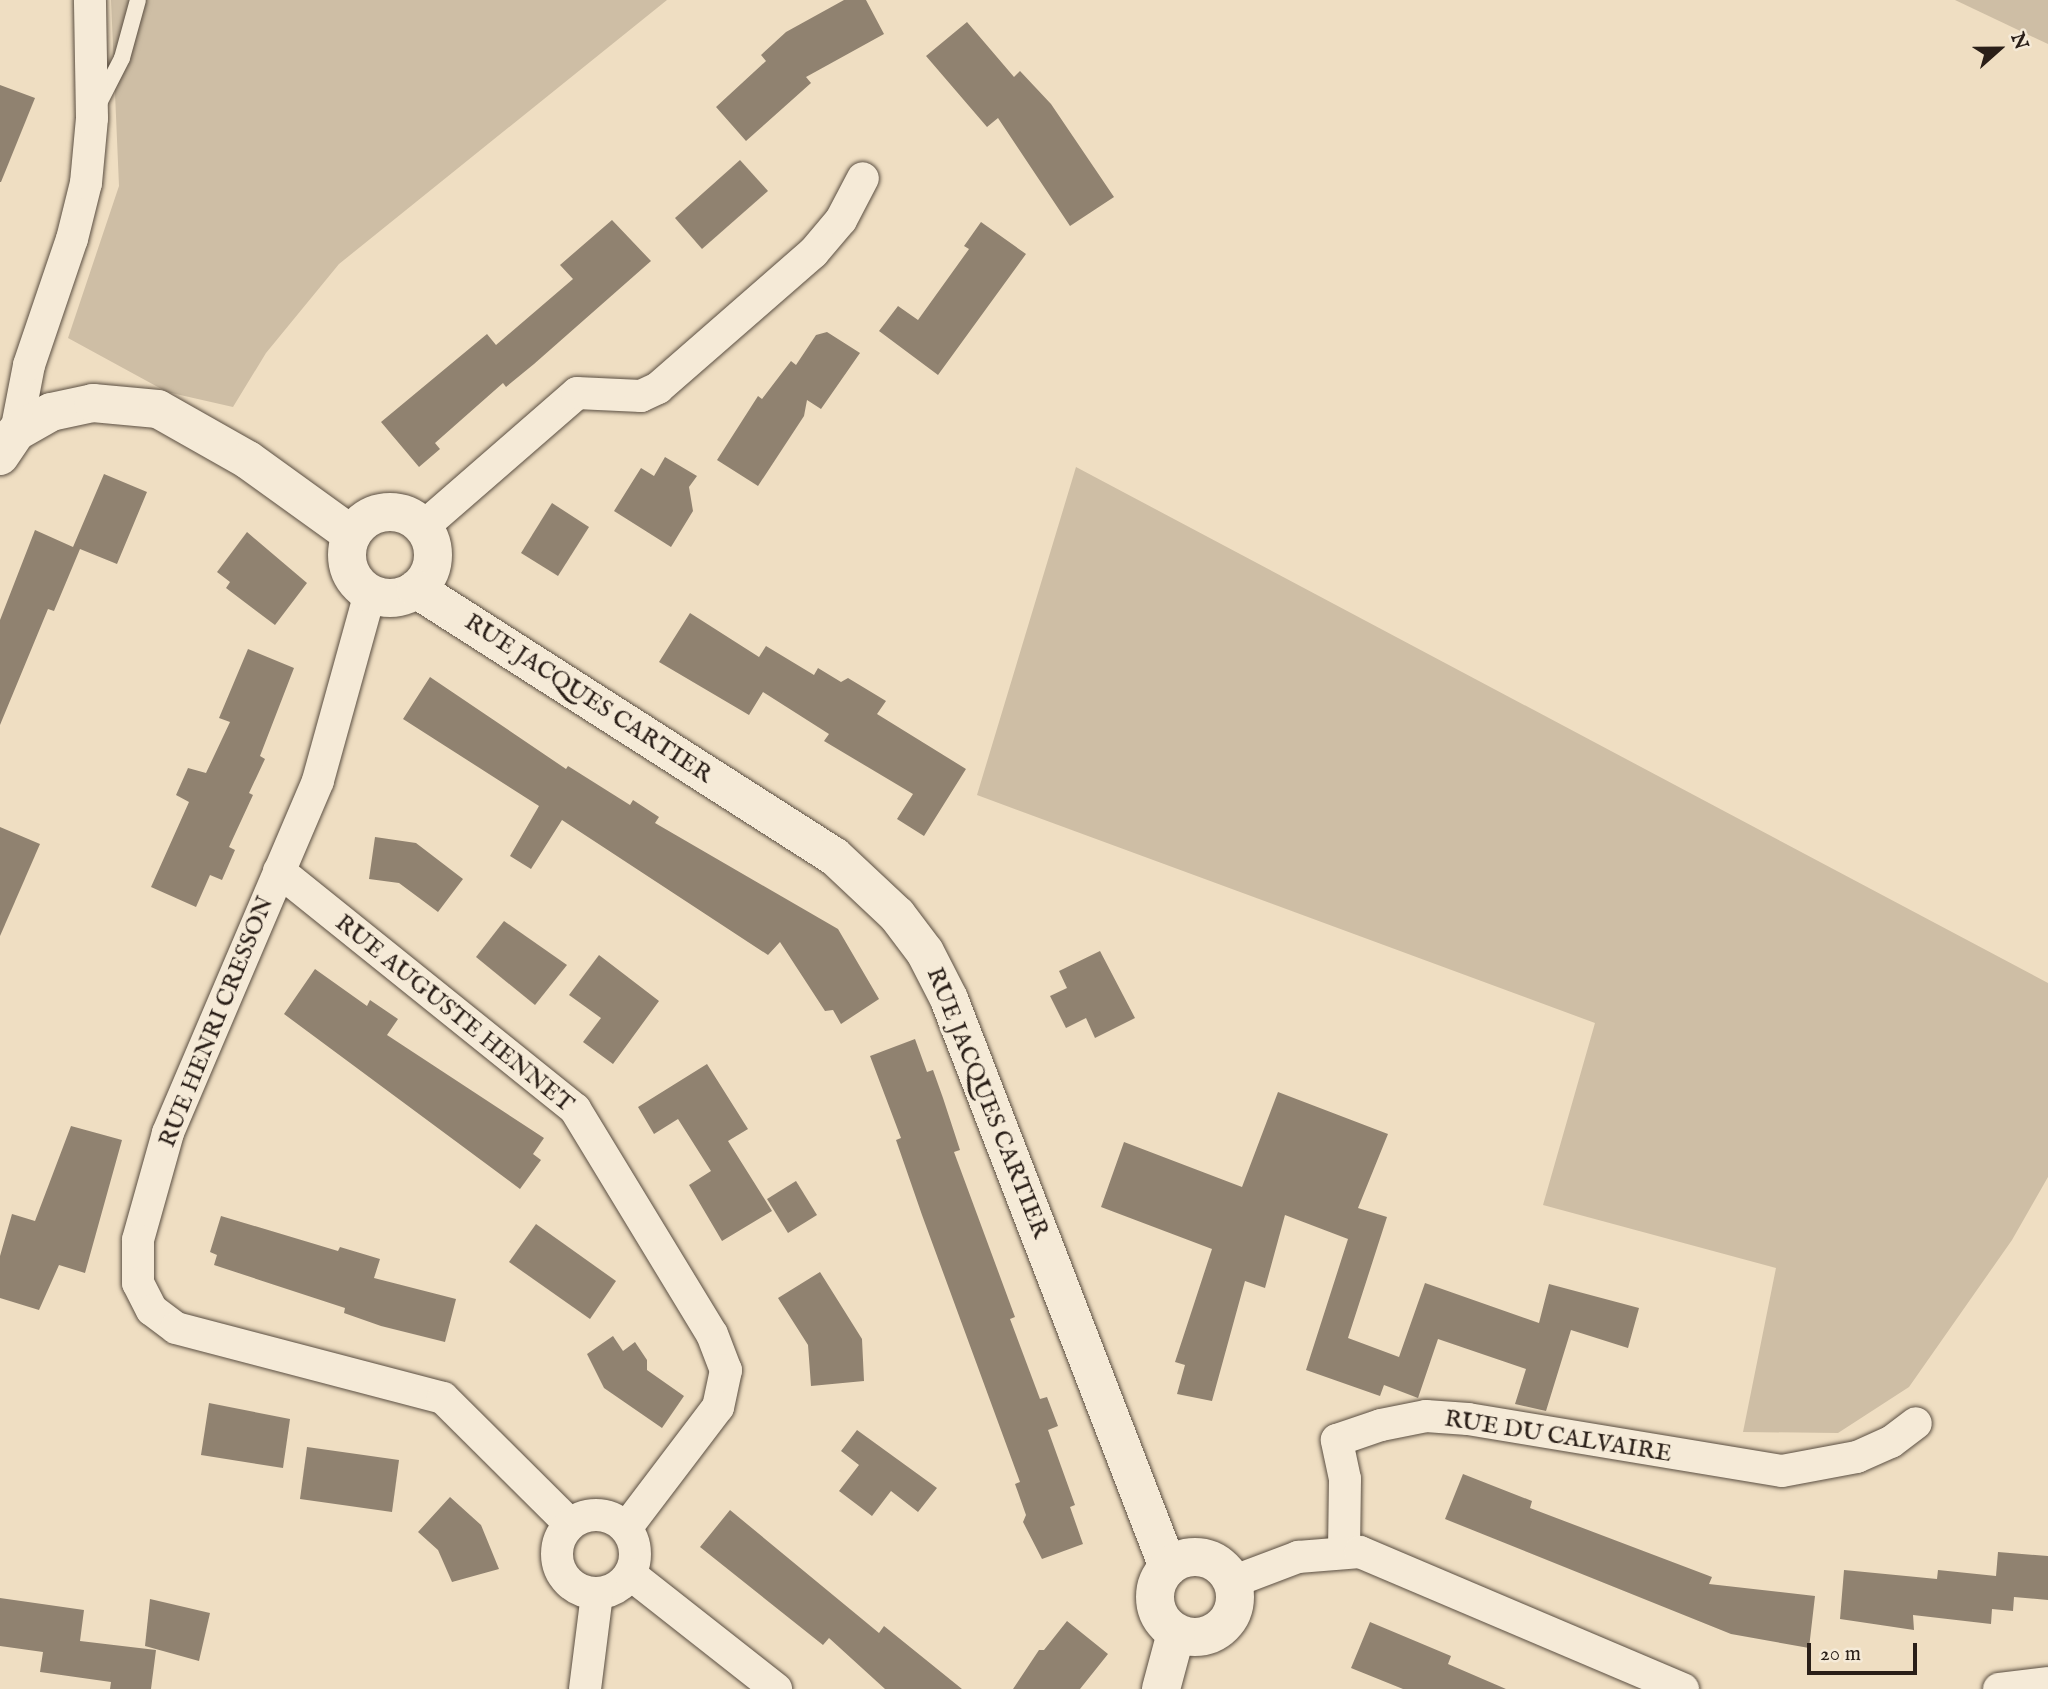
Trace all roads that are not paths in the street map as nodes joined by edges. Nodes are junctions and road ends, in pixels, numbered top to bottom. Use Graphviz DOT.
graph roads {
  1 [pos="90,0"];
  2 [pos="138,0"];
  3 [pos="92,118"];
  4 [pos="863,178"];
  5 [pos="8,444"];
  6 [pos="423,527"];
  7 [pos="352,535"];
  8 [pos="416,589"];
  9 [pos="370,593"];
  10 [pos="279,871"];
  11 [pos="1916,1423"];
  12 [pos="570,1524"];
  13 [pos="626,1528"];
  14 [pos="1344,1551"];
  15 [pos="1168,1567"];
  16 [pos="630,1574"];
  17 [pos="1232,1582"];
  18 [pos="597,1594"];
  19 [pos="1176,1633"];
  20 [pos="2048,1683"];
  21 [pos="585,1689"];
  22 [pos="776,1689"];
  23 [pos="1161,1689"];
  24 [pos="1683,1689"];
  25 [pos="2000,1689"];
  1 -- 3 [label="street"];
  2 -- 3 [label="lane"];
  3 -- 5 [label="street"];
  4 -- 6 [label="street"];
  5 -- 7 [label="street"];
  6 -- 7 [label="street"];
  6 -- 8 [label="street"];
  7 -- 9 [label="street"];
  8 -- 9 [label="street"];
  8 -- 15 [label="street, RUE JACQUES CARTIER"];
  9 -- 10 [label="street, RUE HENRI CRESSON"];
  10 -- 12 [label="street, RUE HENRI CRESSON"];
  10 -- 13 [label="street, RUE AUGUSTE HENNET"];
  11 -- 14 [label="street, RUE DU CALVAIRE"];
  12 -- 13 [label="street"];
  12 -- 18 [label="street"];
  13 -- 16 [label="street"];
  14 -- 17 [label="street"];
  14 -- 24 [label="street"];
  15 -- 17 [label="street"];
  15 -- 19 [label="street"];
  16 -- 18 [label="street"];
  16 -- 22 [label="street"];
  17 -- 19 [label="street"];
  18 -- 21 [label="street"];
  19 -- 23 [label="street"];
  20 -- 25 [label="street"];
}
